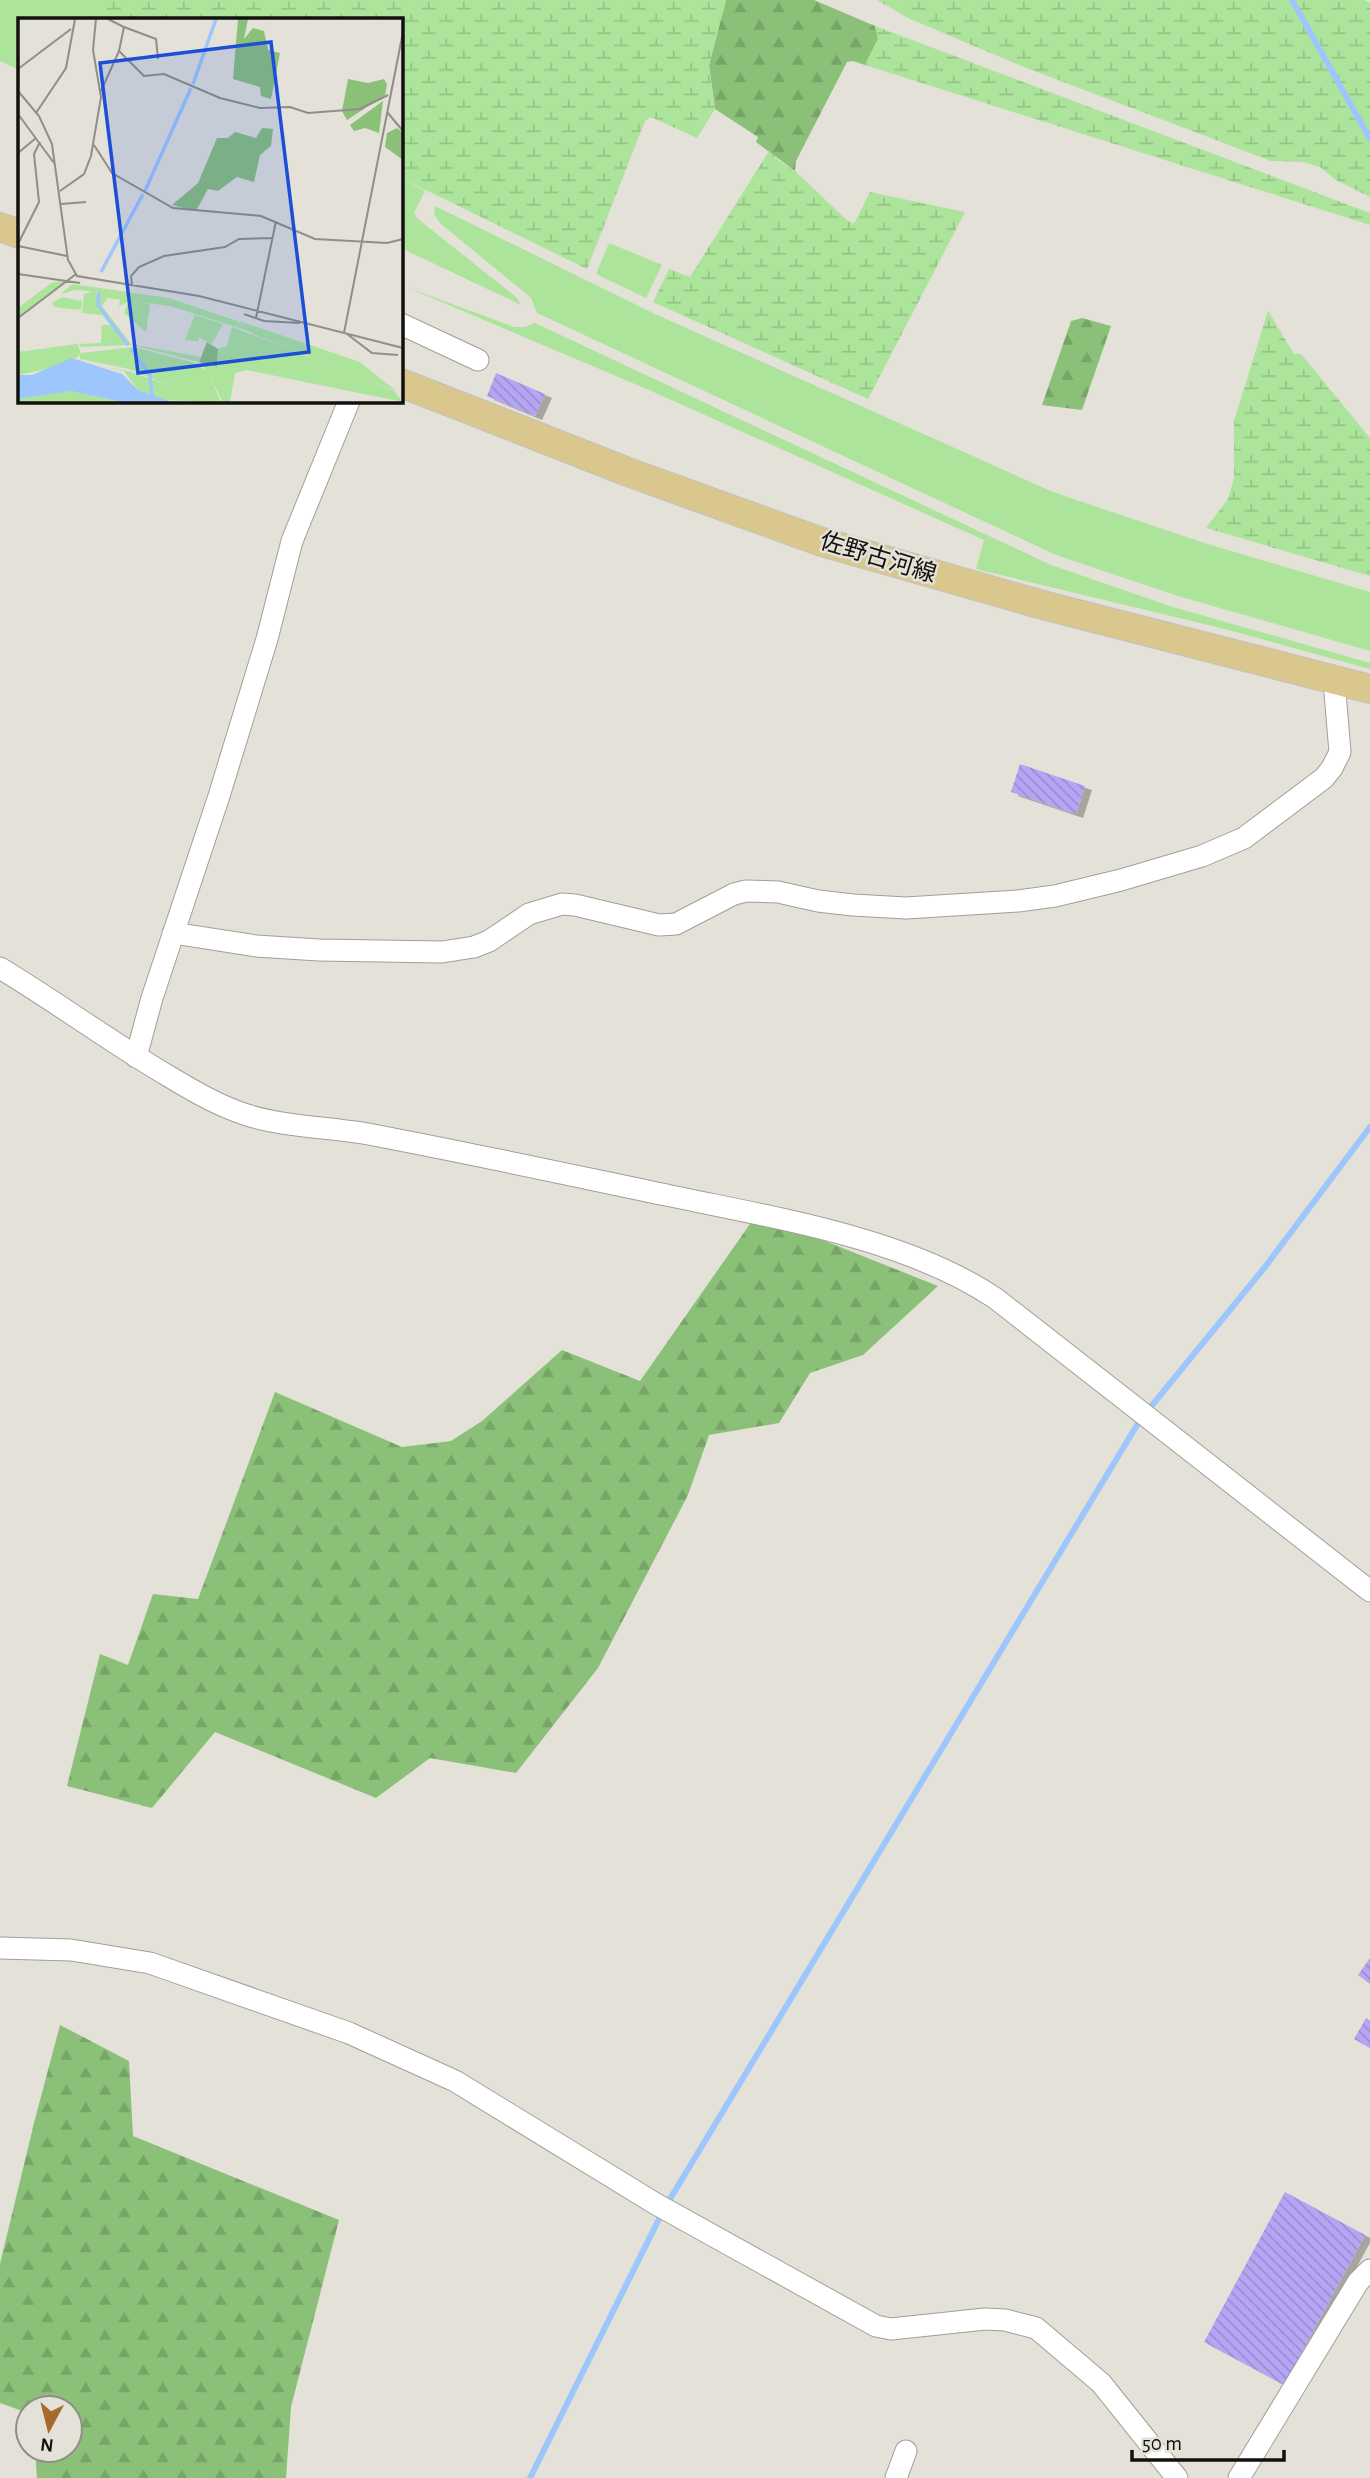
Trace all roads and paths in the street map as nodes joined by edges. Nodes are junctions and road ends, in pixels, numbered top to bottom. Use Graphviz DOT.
graph roads {
  1 [pos="0,227"];
  2 [pos="18,234"];
  3 [pos="402,324"];
  4 [pos="478,360"];
  5 [pos="402,383"];
  6 [pos="349,402"];
  7 [pos="1338,680"];
  8 [pos="1370,689"];
  9 [pos="173,933"];
  10 [pos="0,968"];
  11 [pos="136,1057"];
  12 [pos="1370,1591"];
  13 [pos="0,1948"];
  14 [pos="1370,2270"];
  15 [pos="906,2451"];
  16 [pos="896,2478"];
  17 [pos="1177,2478"];
  18 [pos="1239,2478"];
  1 -- 2 [label="main road"];
  3 -- 4 [label="street"];
  5 -- 7 [label="main road, 佐野古河線"];
  6 -- 9 [label="street"];
  7 -- 8 [label="main road, 佐野古河線"];
  7 -- 9 [label="street"];
  9 -- 11 [label="street"];
  10 -- 11 [label="street"];
  11 -- 12 [label="street"];
  13 -- 17 [label="street"];
  14 -- 18 [label="street"];
  15 -- 16 [label="street"];
}
